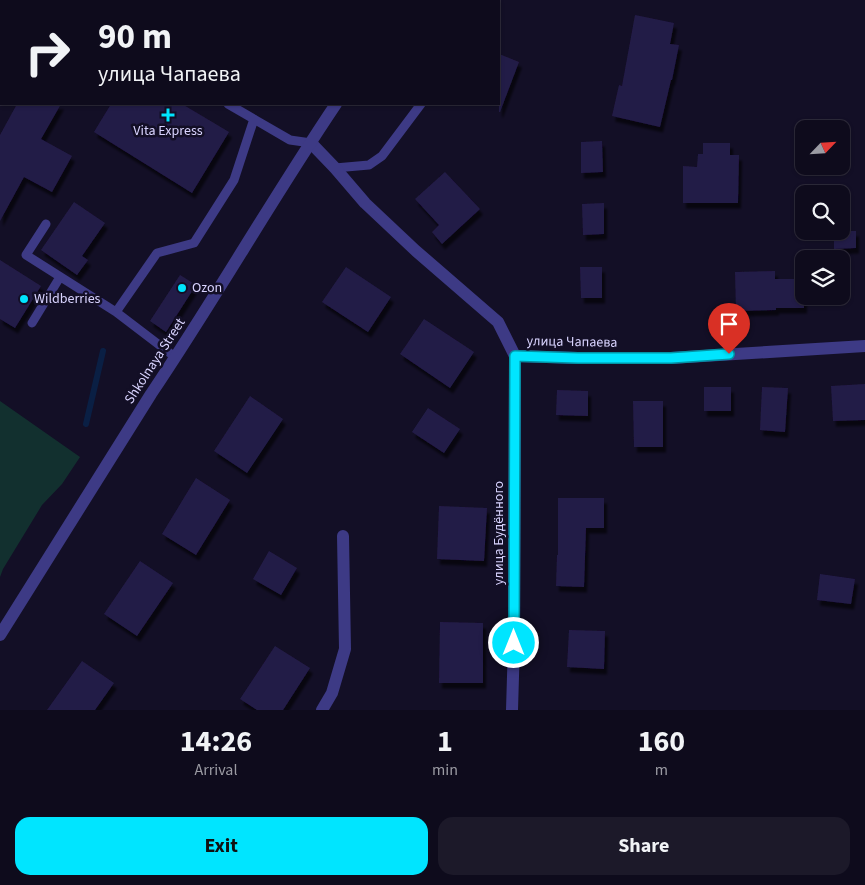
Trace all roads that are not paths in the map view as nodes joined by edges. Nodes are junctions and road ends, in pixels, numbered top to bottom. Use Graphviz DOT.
graph roads {
  1 [pos="335,105"];
  2 [pos="420,105"];
  3 [pos="239,106"];
  4 [pos="254,120"];
  5 [pos="311,143"];
  6 [pos="335,168"];
  7 [pos="46,224"];
  8 [pos="60,277"];
  9 [pos="116,312"];
  10 [pos="32,323"];
  11 [pos="865,346"];
  12 [pos="515,356"];
  13 [pos="176,357"];
  14 [pos="343,536"];
  15 [pos="0,635"];
  16 [pos="322,710"];
  17 [pos="512,710"];
  1 -- 5 [label="street, Shkolnaya Street"];
  2 -- 6 [label="lane"];
  3 -- 4 [label="lane"];
  4 -- 5 [label="lane"];
  4 -- 9 [label="lane"];
  5 -- 6 [label="street, улица Чапаева"];
  5 -- 13 [label="street, Shkolnaya Street"];
  6 -- 12 [label="street, улица Чапаева"];
  7 -- 8 [label="lane"];
  8 -- 9 [label="lane"];
  8 -- 10 [label="lane"];
  9 -- 13 [label="lane"];
  11 -- 12 [label="street, улица Чапаева"];
  12 -- 17 [label="street, улица Будённого"];
  13 -- 15 [label="street, Shkolnaya Street"];
  14 -- 16 [label="street"];
}
